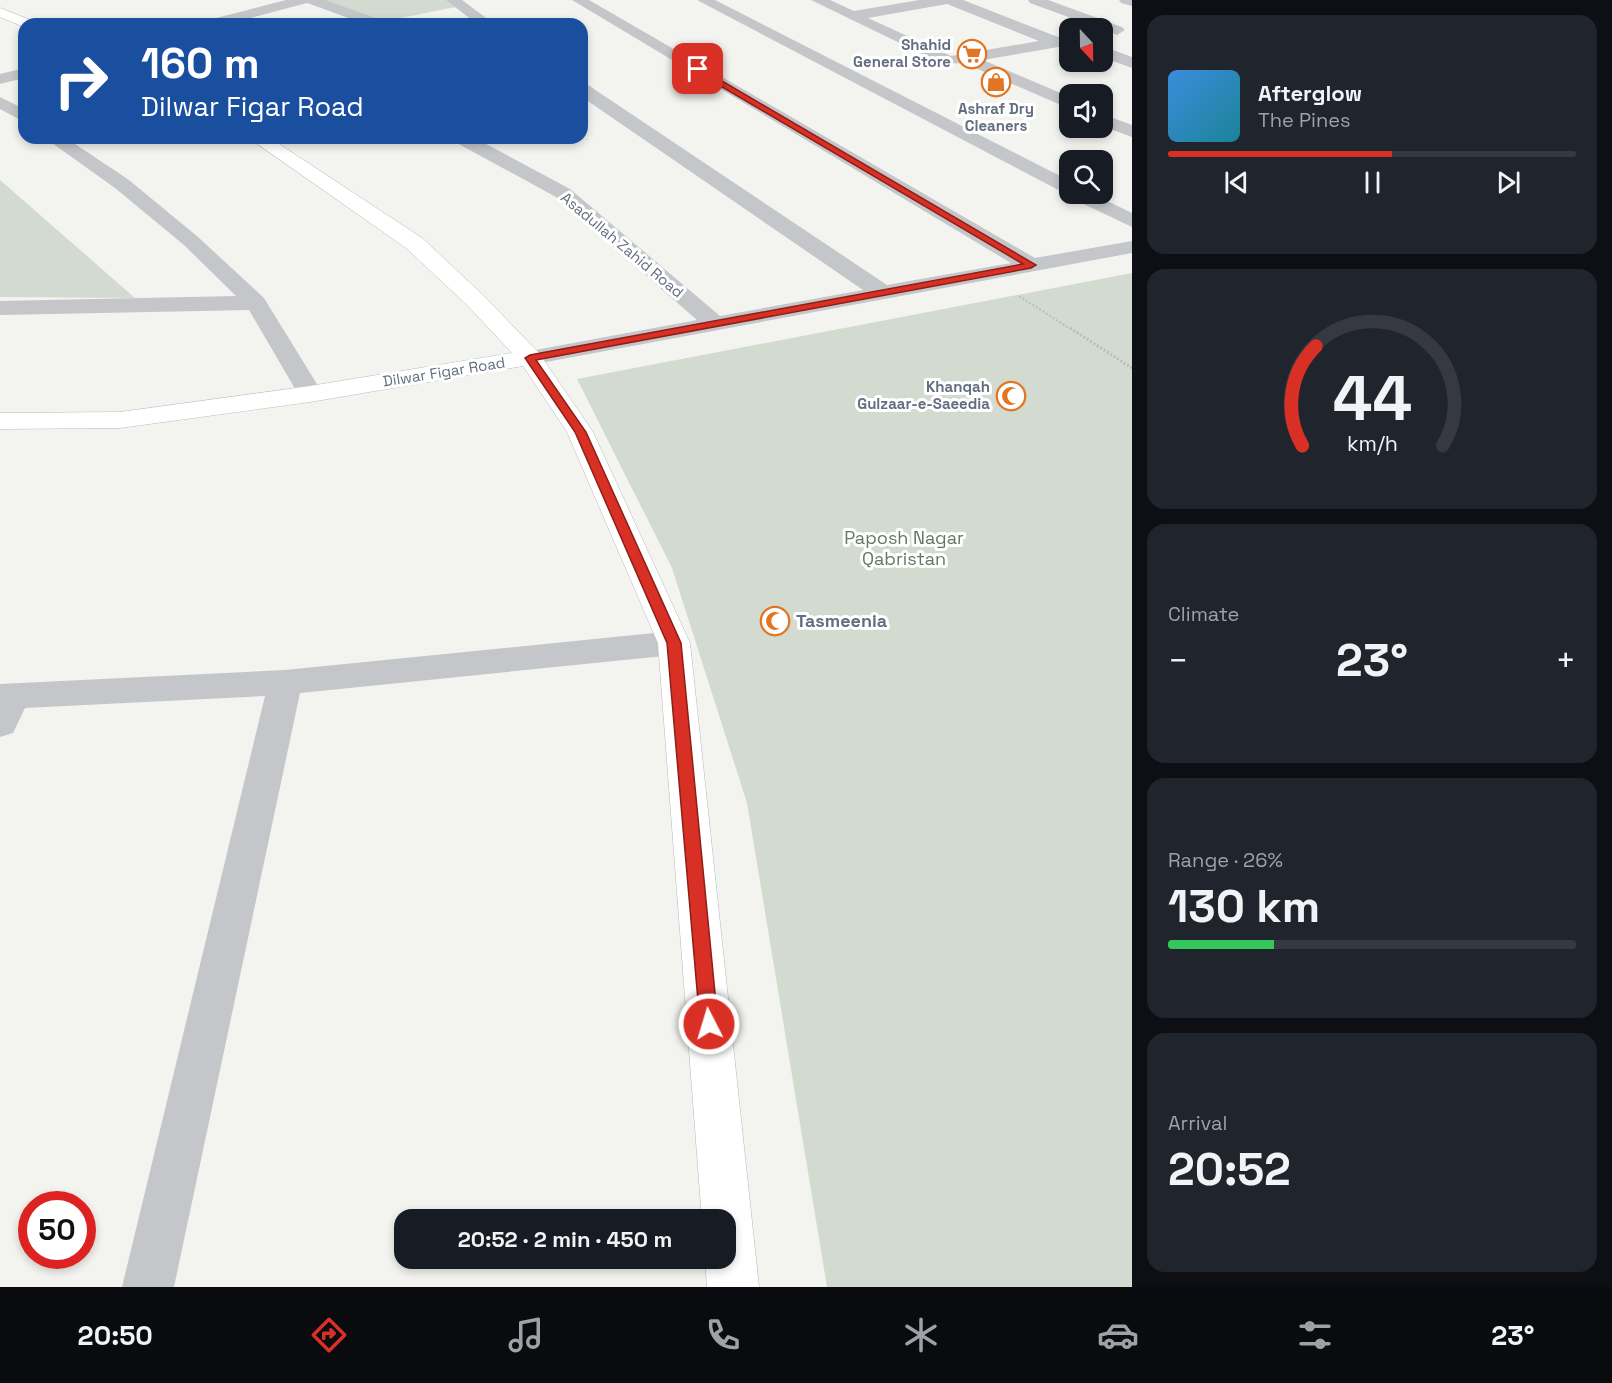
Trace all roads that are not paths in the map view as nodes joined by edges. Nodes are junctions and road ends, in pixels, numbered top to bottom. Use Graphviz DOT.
graph roads {
  1 [pos="303,0"];
  2 [pos="311,0"];
  3 [pos="453,0"];
  4 [pos="579,0"];
  5 [pos="704,0"];
  6 [pos="818,0"];
  7 [pos="944,0"];
  8 [pos="950,0"];
  9 [pos="1035,0"];
  10 [pos="1126,0"];
  11 [pos="1132,2"];
  12 [pos="0,12"];
  13 [pos="852,16"];
  14 [pos="236,18"];
  15 [pos="362,18"];
  16 [pos="478,18"];
  17 [pos="18,20"];
  18 [pos="1117,30"];
  19 [pos="1059,40"];
  20 [pos="1059,42"];
  21 [pos="1113,55"];
  22 [pos="968,59"];
  23 [pos="1132,63"];
  24 [pos="18,74"];
  25 [pos="0,79"];
  26 [pos="588,93"];
  27 [pos="1059,99"];
  28 [pos="0,102"];
  29 [pos="18,113"];
  30 [pos="593,117"];
  31 [pos="18,121"];
  32 [pos="1113,123"];
  33 [pos="8,127"];
  34 [pos="1130,130"];
  35 [pos="63,144"];
  36 [pos="267,144"];
  37 [pos="472,144"];
  38 [pos="679,157"];
  39 [pos="1059,183"];
  40 [pos="1098,204"];
  41 [pos="1132,221"];
  42 [pos="1132,247"];
  43 [pos="1031,265"];
  44 [pos="883,293"];
  45 [pos="256,303"];
  46 [pos="0,308"];
  47 [pos="715,324"];
  48 [pos="530,358"];
  49 [pos="310,394"];
  50 [pos="0,421"];
  51 [pos="674,643"];
  52 [pos="285,682"];
  53 [pos="5,706"];
  54 [pos="148,1287"];
  55 [pos="733,1287"];
  1 -- 14 [label="street"];
  2 -- 15 [label="street"];
  3 -- 16 [label="street"];
  4 -- 43 [label="street"];
  5 -- 39 [label="street"];
  6 -- 13 [label="street"];
  7 -- 13 [label="street"];
  8 -- 19 [label="street"];
  9 -- 18 [label="street"];
  10 -- 11 [label="street"];
  12 -- 17 [label="main road"];
  13 -- 22 [label="street"];
  20 -- 22 [label="street"];
  21 -- 23 [label="street"];
  22 -- 27 [label="street"];
  24 -- 25 [label="street"];
  26 -- 38 [label="street"];
  28 -- 29 [label="street"];
  30 -- 38 [label="street"];
  31 -- 33 [label="street"];
  32 -- 34 [label="street"];
  35 -- 45 [label="street"];
  36 -- 48 [label="main road"];
  37 -- 47 [label="street, Asadullah Zahid Road"];
  38 -- 44 [label="street"];
  40 -- 41 [label="street"];
  42 -- 43 [label="street, Dilwar Figar Road"];
  43 -- 44 [label="street, Dilwar Figar Road"];
  44 -- 47 [label="street, Dilwar Figar Road"];
  45 -- 46 [label="street"];
  45 -- 49 [label="street"];
  47 -- 48 [label="street, Dilwar Figar Road"];
  48 -- 49 [label="main road, Dilwar Figar Road"];
  48 -- 51 [label="main road"];
  49 -- 50 [label="main road, Dilwar Figar Road"];
  51 -- 52 [label="street"];
  51 -- 55 [label="main road"];
  52 -- 53 [label="street"];
  52 -- 54 [label="street"];
}
